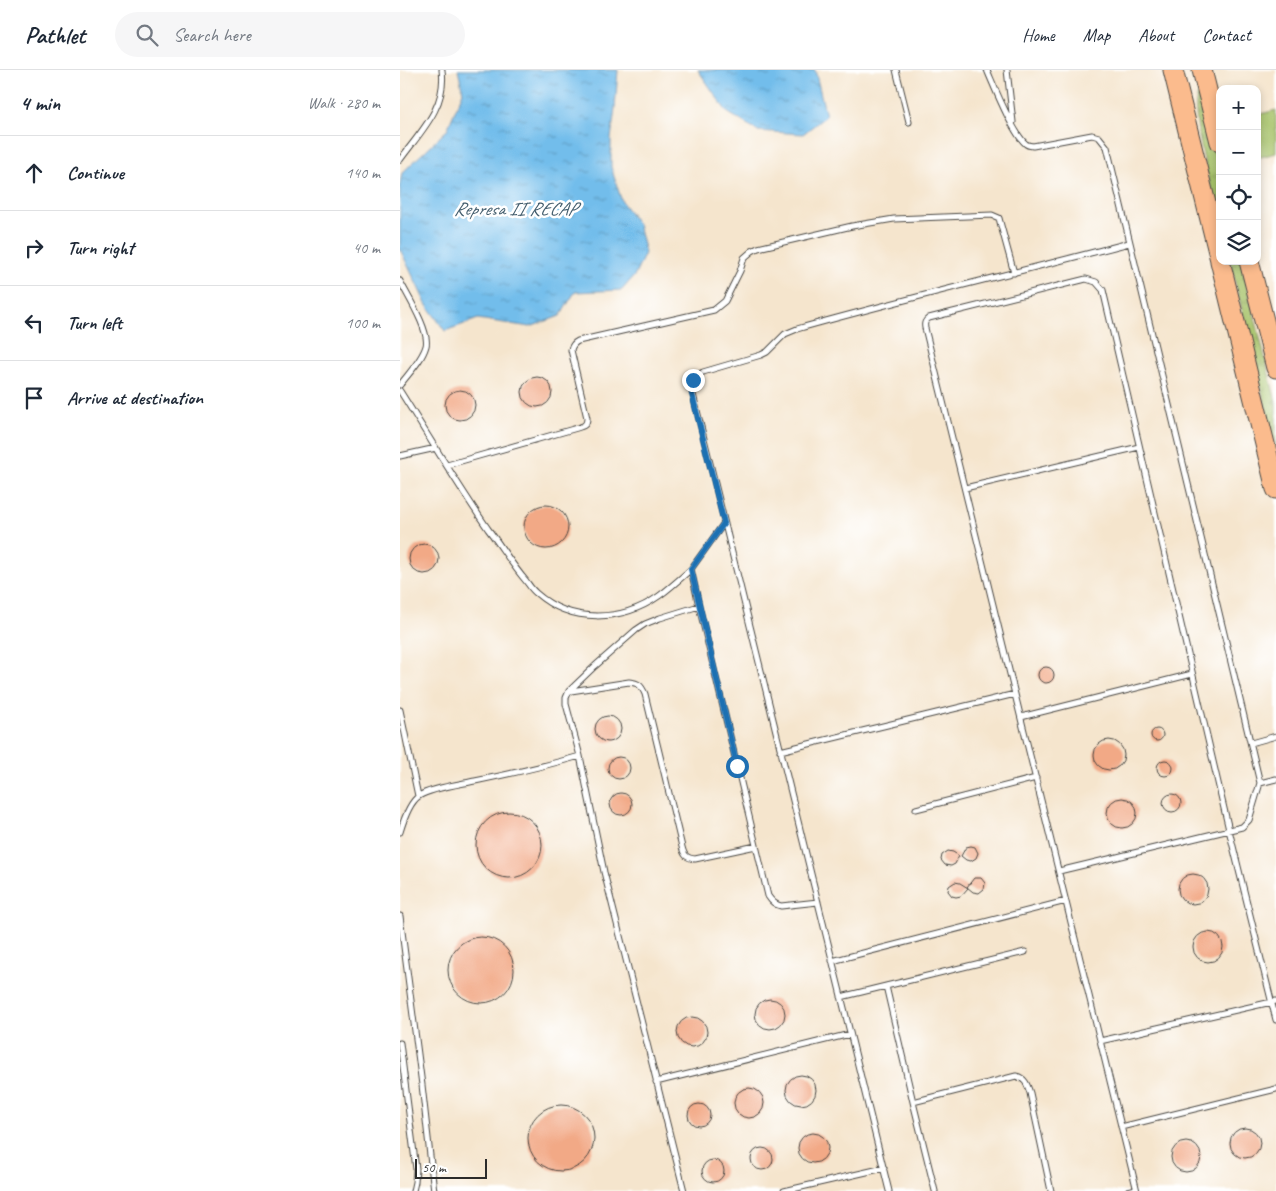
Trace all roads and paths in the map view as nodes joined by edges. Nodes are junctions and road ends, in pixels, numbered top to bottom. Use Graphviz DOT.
graph roads {
  1 [pos="442,70"];
  2 [pos="896,70"];
  3 [pos="987,70"];
  4 [pos="1007,70"];
  5 [pos="1173,70"];
  6 [pos="1201,70"];
  7 [pos="1181,102"];
  8 [pos="909,122"];
  9 [pos="1014,127"];
  10 [pos="1217,130"];
  11 [pos="400,160"];
  12 [pos="1130,243"];
  13 [pos="1216,245"];
  14 [pos="1221,265"];
  15 [pos="1250,265"];
  16 [pos="1014,273"];
  17 [pos="400,281"];
  18 [pos="1276,368"];
  19 [pos="400,385"];
  20 [pos="400,391"];
  21 [pos="1138,447"];
  22 [pos="436,448"];
  23 [pos="400,456"];
  24 [pos="447,465"];
  25 [pos="965,488"];
  26 [pos="1276,489"];
  27 [pos="724,523"];
  28 [pos="691,569"];
  29 [pos="699,606"];
  30 [pos="1192,674"];
  31 [pos="569,691"];
  32 [pos="1015,694"];
  33 [pos="400,710"];
  34 [pos="1021,717"];
  35 [pos="1276,736"];
  36 [pos="1251,743"];
  37 [pos="780,751"];
  38 [pos="580,756"];
  39 [pos="1036,778"];
  40 [pos="1276,779"];
  41 [pos="1260,782"];
  42 [pos="418,796"];
  43 [pos="916,809"];
  44 [pos="1228,830"];
  45 [pos="400,832"];
  46 [pos="756,846"];
  47 [pos="1058,871"];
  48 [pos="1066,901"];
  49 [pos="818,902"];
  50 [pos="400,916"];
  51 [pos="1025,952"];
  52 [pos="832,961"];
  53 [pos="886,986"];
  54 [pos="841,997"];
  55 [pos="1274,1001"];
  56 [pos="1276,1020"];
  57 [pos="850,1034"];
  58 [pos="1100,1041"];
  59 [pos="400,1043"];
  60 [pos="656,1082"];
  61 [pos="1276,1089"];
  62 [pos="912,1102"];
  63 [pos="1121,1127"];
  64 [pos="884,1168"];
  65 [pos="1137,1190"];
  66 [pos="413,1191"];
  67 [pos="434,1191"];
  68 [pos="684,1191"];
  69 [pos="784,1191"];
  70 [pos="889,1191"];
  71 [pos="935,1191"];
  72 [pos="1051,1191"];
  73 [pos="1128,1191"];
  1 -- 11 [label="lane"];
  2 -- 8 [label="lane"];
  3 -- 9 [label="lane"];
  4 -- 9 [label="lane"];
  5 -- 7 [label="highway"];
  6 -- 7 [label="highway"];
  6 -- 10 [label="highway"];
  7 -- 13 [label="highway"];
  9 -- 12 [label="lane"];
  12 -- 16 [label="lane"];
  12 -- 36 [label="lane"];
  14 -- 26 [label="highway"];
  15 -- 18 [label="highway"];
  16 -- 24 [label="lane"];
  16 -- 27 [label="lane"];
  17 -- 19 [label="lane"];
  20 -- 22 [label="lane"];
  21 -- 25 [label="lane"];
  21 -- 25 [label="lane"];
  21 -- 30 [label="lane"];
  22 -- 23 [label="lane"];
  22 -- 24 [label="lane"];
  24 -- 28 [label="lane"];
  25 -- 32 [label="lane"];
  27 -- 28 [label="lane"];
  27 -- 37 [label="lane"];
  28 -- 29 [label="lane"];
  29 -- 31 [label="lane"];
  29 -- 46 [label="lane"];
  30 -- 34 [label="lane"];
  30 -- 44 [label="lane"];
  31 -- 38 [label="lane"];
  31 -- 46 [label="lane"];
  32 -- 34 [label="lane"];
  32 -- 37 [label="lane"];
  33 -- 42 [label="lane"];
  34 -- 39 [label="lane"];
  35 -- 36 [label="lane"];
  36 -- 41 [label="lane"];
  37 -- 49 [label="lane"];
  38 -- 42 [label="lane"];
  38 -- 60 [label="lane"];
  39 -- 43 [label="lane"];
  39 -- 47 [label="lane"];
  40 -- 41 [label="lane"];
  41 -- 44 [label="lane"];
  42 -- 45 [label="lane"];
  44 -- 47 [label="lane"];
  44 -- 55 [label="lane"];
  46 -- 49 [label="lane"];
  47 -- 48 [label="lane"];
  48 -- 52 [label="lane"];
  48 -- 58 [label="lane"];
  49 -- 52 [label="lane"];
  50 -- 67 [label="lane"];
  51 -- 53 [label="lane"];
  52 -- 54 [label="lane"];
  53 -- 54 [label="lane"];
  53 -- 62 [label="lane"];
  54 -- 57 [label="lane"];
  55 -- 56 [label="lane"];
  55 -- 58 [label="lane"];
  57 -- 60 [label="lane"];
  57 -- 64 [label="lane"];
  58 -- 63 [label="lane"];
  59 -- 66 [label="lane"];
  60 -- 68 [label="lane"];
  61 -- 63 [label="lane"];
  62 -- 71 [label="lane"];
  62 -- 72 [label="lane"];
  63 -- 65 [label="lane"];
  64 -- 69 [label="lane"];
  64 -- 70 [label="lane"];
  65 -- 73 [label="lane"];
}
